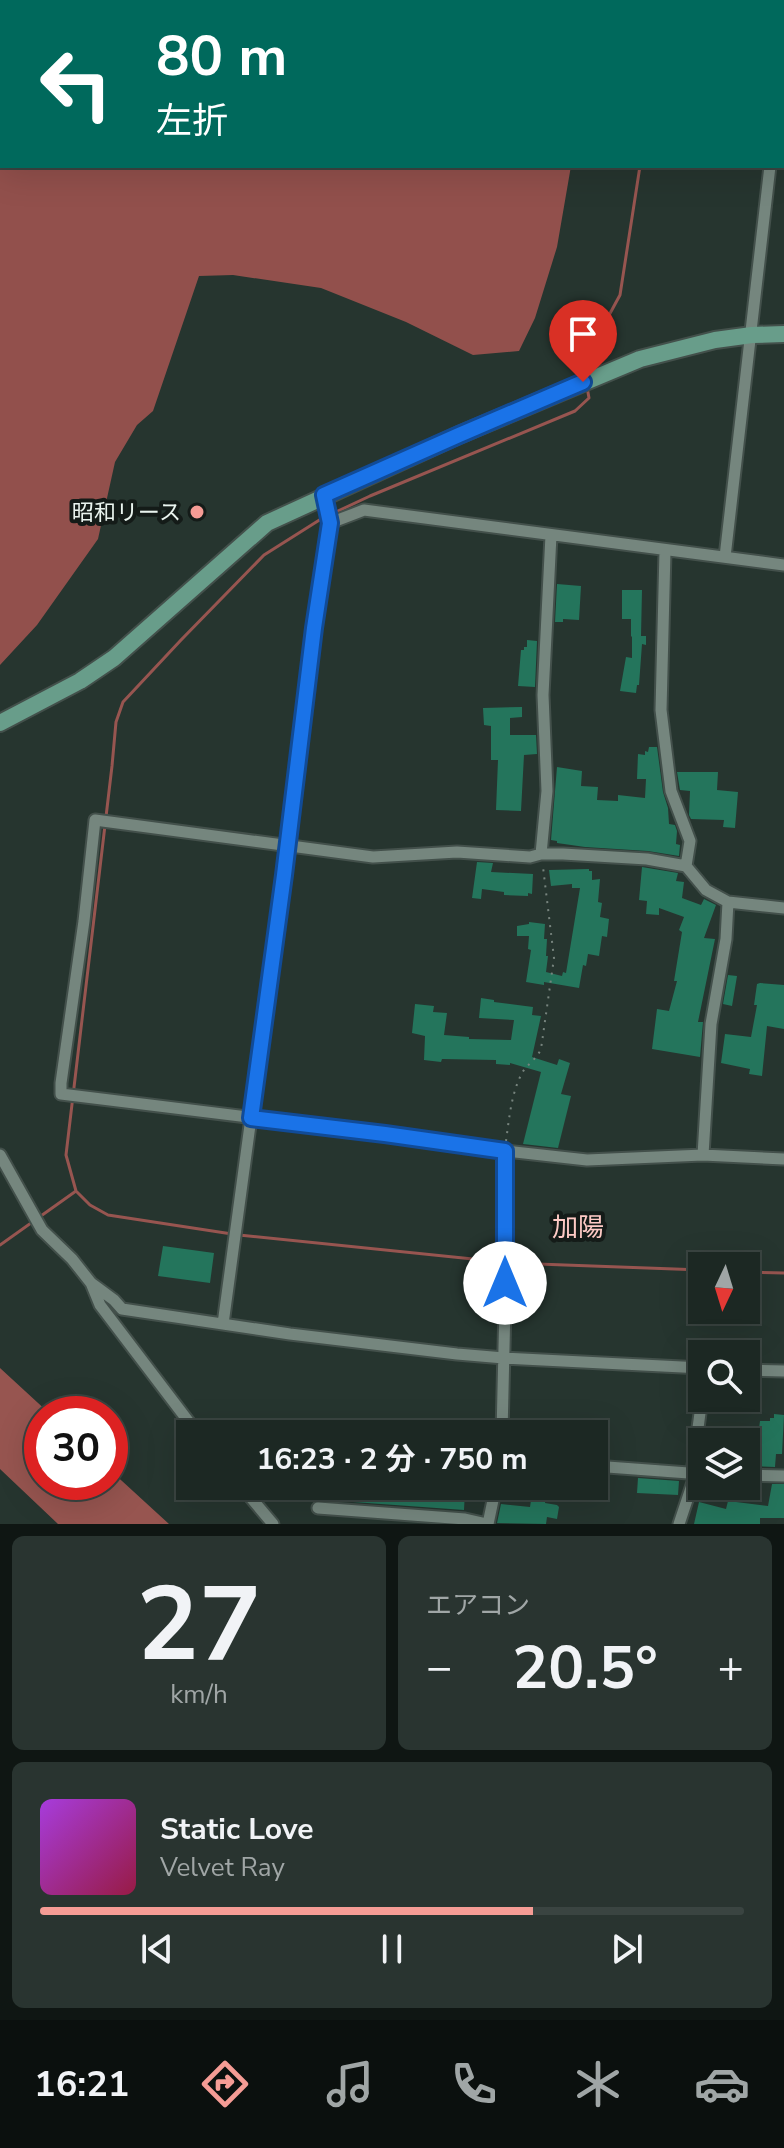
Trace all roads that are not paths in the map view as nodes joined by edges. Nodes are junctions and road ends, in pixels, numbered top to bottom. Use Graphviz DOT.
graph roads {
  1 [pos="770,168"];
  2 [pos="784,334"];
  3 [pos="752,335"];
  4 [pos="324,495"];
  5 [pos="330,523"];
  6 [pos="551,535"];
  7 [pos="665,551"];
  8 [pos="725,557"];
  9 [pos="784,565"];
  10 [pos="0,723"];
  11 [pos="288,845"];
  12 [pos="541,854"];
  13 [pos="686,866"];
  14 [pos="728,902"];
  15 [pos="784,908"];
  16 [pos="251,1118"];
  17 [pos="505,1151"];
  18 [pos="0,1155"];
  19 [pos="703,1155"];
  20 [pos="784,1159"];
  21 [pos="91,1283"];
  22 [pos="223,1324"];
  23 [pos="504,1358"];
  24 [pos="688,1367"];
  25 [pos="760,1370"];
  26 [pos="784,1371"];
  27 [pos="187,1420"];
  28 [pos="502,1420"];
  29 [pos="608,1467"];
  30 [pos="688,1472"];
  31 [pos="760,1475"];
  32 [pos="784,1476"];
  33 [pos="688,1498"];
  34 [pos="253,1500"];
  35 [pos="493,1500"];
  36 [pos="318,1508"];
  37 [pos="273,1524"];
  38 [pos="487,1524"];
  39 [pos="679,1524"];
  1 -- 3 [label="street"];
  2 -- 3 [label="street"];
  3 -- 4 [label="street"];
  3 -- 8 [label="street"];
  4 -- 5 [label="street"];
  4 -- 10 [label="street"];
  5 -- 6 [label="street"];
  5 -- 11 [label="street"];
  6 -- 7 [label="street"];
  6 -- 12 [label="street"];
  7 -- 8 [label="street"];
  7 -- 13 [label="street"];
  8 -- 9 [label="street"];
  11 -- 12 [label="street"];
  11 -- 16 [label="street"];
  11 -- 16 [label="street"];
  12 -- 13 [label="street"];
  13 -- 14 [label="street"];
  14 -- 15 [label="street"];
  14 -- 19 [label="street"];
  16 -- 17 [label="street"];
  16 -- 22 [label="street"];
  17 -- 19 [label="street"];
  17 -- 23 [label="street"];
  18 -- 21 [label="street"];
  19 -- 20 [label="street"];
  21 -- 22 [label="street"];
  21 -- 27 [label="street"];
  22 -- 23 [label="street"];
  23 -- 24 [label="street"];
  23 -- 28 [label="street"];
  25 -- 26 [label="street"];
  29 -- 30 [label="street"];
  31 -- 32 [label="street"];
  33 -- 39 [label="street"];
  34 -- 37 [label="street"];
  35 -- 38 [label="street"];
  36 -- 38 [label="street"];
}
